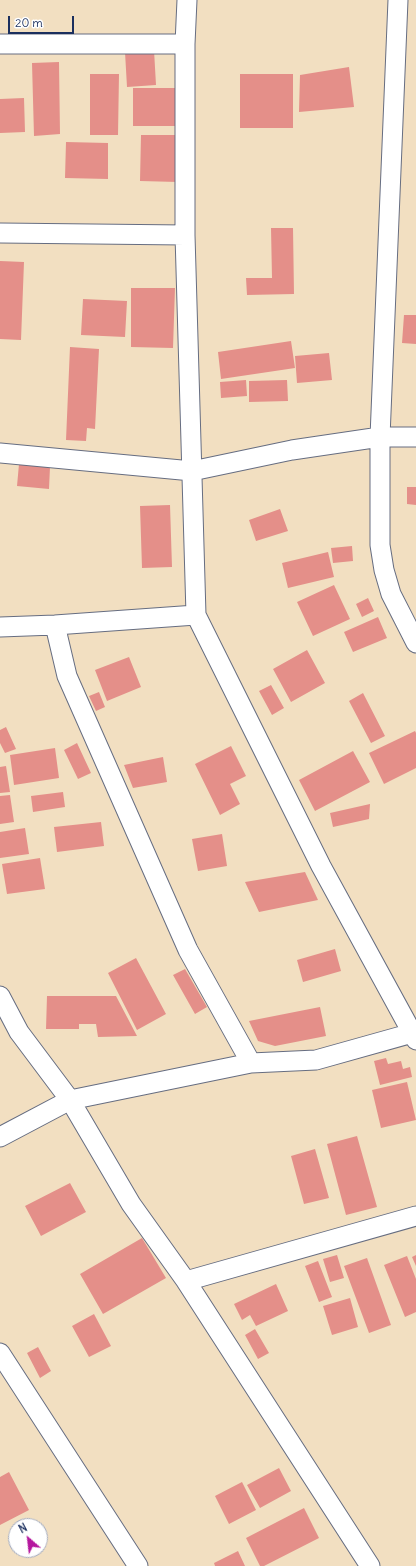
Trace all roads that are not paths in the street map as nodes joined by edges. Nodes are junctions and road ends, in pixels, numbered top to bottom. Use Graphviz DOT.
graph roads {
  1 [pos="187,0"];
  2 [pos="398,0"];
  3 [pos="0,44"];
  4 [pos="185,44"];
  5 [pos="0,233"];
  6 [pos="186,235"];
  7 [pos="380,437"];
  8 [pos="416,437"];
  9 [pos="0,453"];
  10 [pos="192,472"];
  11 [pos="196,615"];
  12 [pos="56,625"];
  13 [pos="0,627"];
  14 [pos="416,643"];
  15 [pos="0,996"];
  16 [pos="415,1035"];
  17 [pos="251,1062"];
  18 [pos="70,1100"];
  19 [pos="0,1137"];
  20 [pos="416,1216"];
  21 [pos="186,1281"];
  22 [pos="0,1353"];
  23 [pos="138,1566"];
  24 [pos="370,1566"];
  1 -- 4 [label="street"];
  2 -- 7 [label="street"];
  3 -- 4 [label="street"];
  4 -- 6 [label="street"];
  5 -- 6 [label="street"];
  6 -- 10 [label="street"];
  7 -- 8 [label="street"];
  7 -- 10 [label="street"];
  7 -- 14 [label="street"];
  9 -- 10 [label="street"];
  10 -- 11 [label="street"];
  11 -- 12 [label="street"];
  11 -- 16 [label="street"];
  12 -- 13 [label="street"];
  12 -- 17 [label="street"];
  15 -- 18 [label="street"];
  16 -- 17 [label="street"];
  17 -- 18 [label="street"];
  18 -- 19 [label="street"];
  18 -- 21 [label="street"];
  20 -- 21 [label="street"];
  21 -- 24 [label="street"];
  22 -- 23 [label="street"];
}
